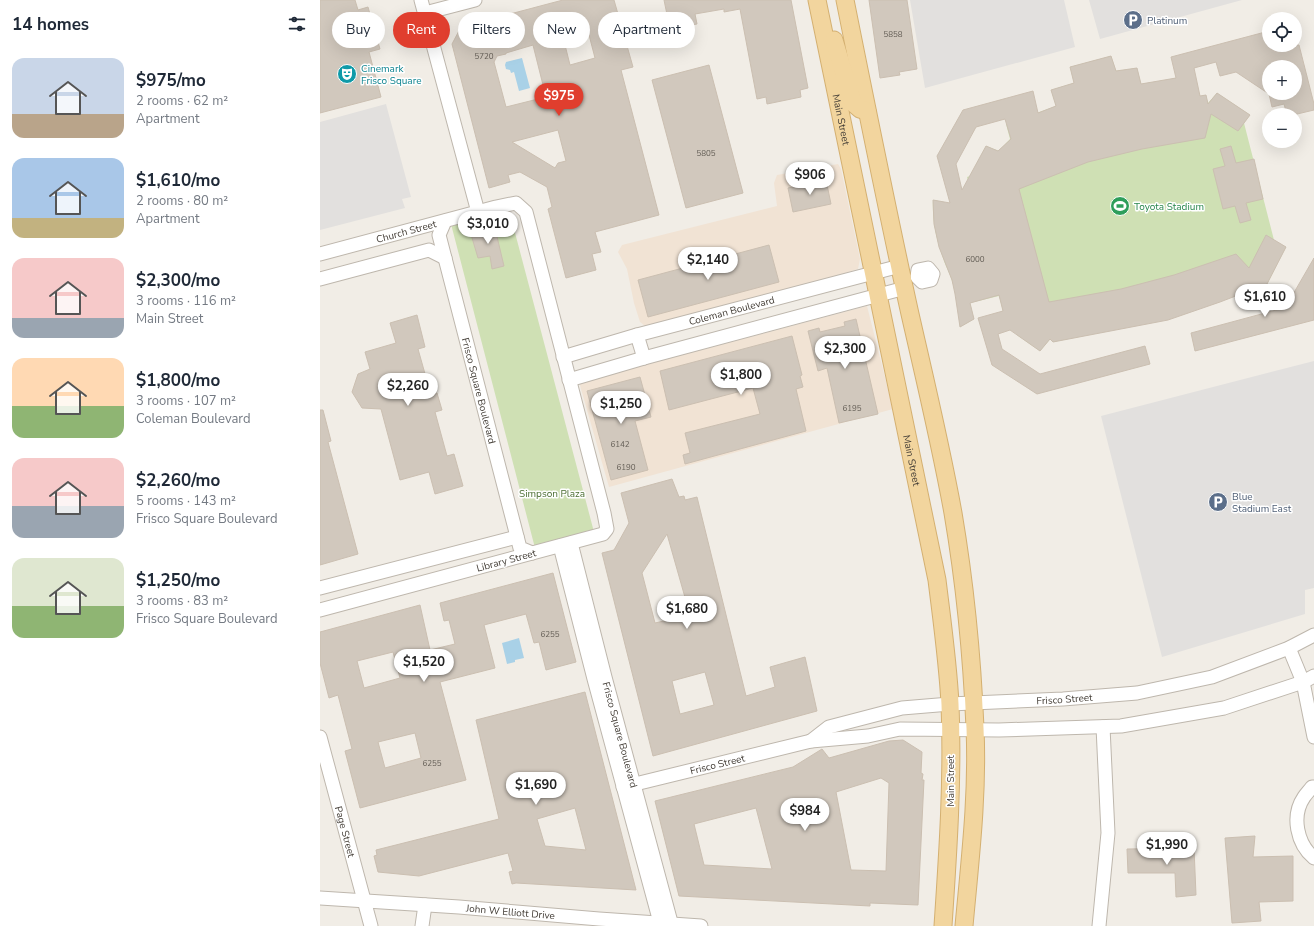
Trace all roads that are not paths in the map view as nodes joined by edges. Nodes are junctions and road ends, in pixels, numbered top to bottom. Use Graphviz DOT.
graph roads {
  1 [pos="421,0"];
  2 [pos="475,0"];
  3 [pos="817,0"];
  4 [pos="845,0"];
  5 [pos="425,12"];
  6 [pos="429,12"];
  7 [pos="434,48"];
  8 [pos="867,111"];
  9 [pos="478,212"];
  10 [pos="445,220"];
  11 [pos="320,254"];
  12 [pos="445,258"];
  13 [pos="874,273"];
  14 [pos="934,274"];
  15 [pos="906,278"];
  16 [pos="320,280"];
  17 [pos="879,296"];
  18 [pos="637,334"];
  19 [pos="563,357"];
  20 [pos="644,358"];
  21 [pos="570,380"];
  22 [pos="517,537"];
  23 [pos="566,544"];
  24 [pos="532,553"];
  25 [pos="398,568"];
  26 [pos="320,588"];
  27 [pos="402,588"];
  28 [pos="320,610"];
  29 [pos="1314,635"];
  30 [pos="1289,648"];
  31 [pos="1308,679"];
  32 [pos="974,703"];
  33 [pos="950,704"];
  34 [pos="1103,727"];
  35 [pos="950,729"];
  36 [pos="975,730"];
  37 [pos="320,737"];
  38 [pos="1314,737"];
  39 [pos="811,740"];
  40 [pos="1313,783"];
  41 [pos="629,786"];
  42 [pos="1314,858"];
  43 [pos="320,898"];
  44 [pos="364,900"];
  45 [pos="425,905"];
  46 [pos="599,923"];
  47 [pos="666,924"];
  48 [pos="371,926"];
  49 [pos="422,926"];
  50 [pos="701,926"];
  51 [pos="943,926"];
  52 [pos="964,926"];
  53 [pos="1099,926"];
  1 -- 5 [label="street"];
  2 -- 6 [label="street"];
  3 -- 8 [label="main road"];
  3 -- 13 [label="main road, Main Street"];
  4 -- 8 [label="main road"];
  7 -- 9 [label="street"];
  8 -- 15 [label="main road"];
  9 -- 10 [label="street, Church Street"];
  9 -- 19 [label="street, Church Street"];
  10 -- 11 [label="street, Church Street"];
  10 -- 12 [label="street, Frisco Square Boulevard"];
  12 -- 16 [label="street"];
  12 -- 22 [label="street, Frisco Square Boulevard"];
  13 -- 15 [label="street, Coleman Boulevard"];
  13 -- 17 [label="main road, Main Street"];
  13 -- 18 [label="street, Coleman Boulevard"];
  14 -- 15 [label="street"];
  15 -- 17 [label="street"];
  15 -- 32 [label="main road"];
  17 -- 20 [label="street"];
  17 -- 33 [label="main road, Main Street"];
  18 -- 19 [label="street, Coleman Boulevard"];
  18 -- 20 [label="street"];
  19 -- 21 [label="street"];
  20 -- 21 [label="street"];
  21 -- 23 [label="street, Library Street"];
  22 -- 24 [label="street, Frisco Square Boulevard"];
  22 -- 25 [label="street, Library Street"];
  23 -- 24 [label="street, Library Street"];
  23 -- 41 [label="street, Frisco Square Boulevard"];
  24 -- 27 [label="street, Library Street"];
  25 -- 26 [label="street, Library Street"];
  25 -- 27 [label="street"];
  27 -- 28 [label="street, Library Street"];
  29 -- 30 [label="street, Frisco Street"];
  30 -- 31 [label="street"];
  30 -- 32 [label="street, Frisco Street"];
  31 -- 34 [label="street, Frisco Street"];
  31 -- 38 [label="street"];
  32 -- 33 [label="street, Frisco Street"];
  32 -- 36 [label="main road"];
  33 -- 35 [label="main road, Main Street"];
  33 -- 39 [label="street, Frisco Street"];
  34 -- 36 [label="street, Frisco Street"];
  34 -- 53 [label="street"];
  35 -- 36 [label="street, Frisco Street"];
  35 -- 39 [label="street, Frisco Street"];
  35 -- 51 [label="main road, Main Street"];
  36 -- 52 [label="main road"];
  37 -- 44 [label="street, Page Street"];
  39 -- 41 [label="street, Frisco Street"];
  40 -- 42 [label="street"];
  41 -- 47 [label="street, Frisco Square Boulevard"];
  43 -- 44 [label="street, John W Elliott Drive"];
  44 -- 45 [label="street, John W Elliott Drive"];
  44 -- 48 [label="street, Page Street"];
  45 -- 46 [label="street, John W Elliott Drive"];
  45 -- 49 [label="street"];
  46 -- 47 [label="street, John W Elliott Drive"];
  47 -- 50 [label="street, John W Elliott Drive"];
}
